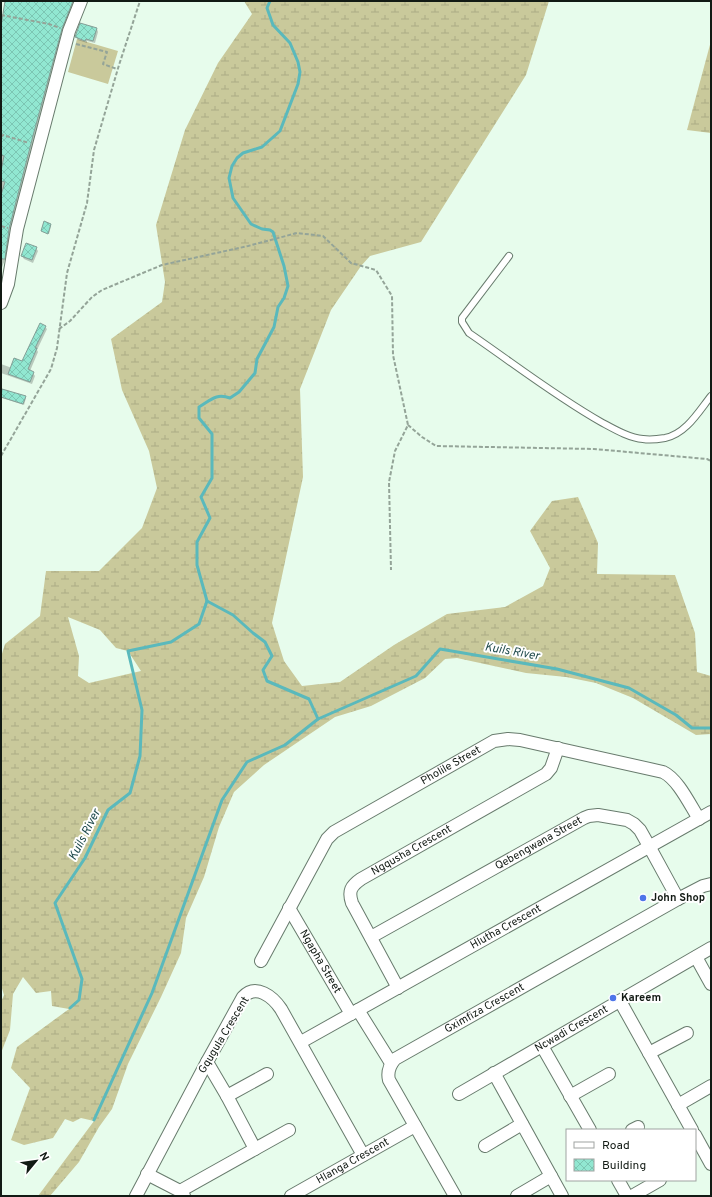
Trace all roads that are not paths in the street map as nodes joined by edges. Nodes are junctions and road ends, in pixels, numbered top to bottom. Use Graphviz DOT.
graph roads {
  1 [pos="81,1"];
  2 [pos="509,256"];
  3 [pos="1,304"];
  4 [pos="711,396"];
  5 [pos="558,748"];
  6 [pos="711,812"];
  7 [pos="699,819"];
  8 [pos="649,846"];
  9 [pos="711,884"];
  10 [pos="678,899"];
  11 [pos="289,908"];
  12 [pos="371,937"];
  13 [pos="711,948"];
  14 [pos="696,957"];
  15 [pos="261,961"];
  16 [pos="711,984"];
  17 [pos="398,988"];
  18 [pos="620,1001"];
  19 [pos="355,1012"];
  20 [pos="687,1033"];
  21 [pos="301,1042"];
  22 [pos="542,1046"];
  23 [pos="649,1053"];
  24 [pos="207,1062"];
  25 [pos="391,1063"];
  26 [pos="494,1073"];
  27 [pos="267,1074"];
  28 [pos="609,1074"];
  29 [pos="711,1086"];
  30 [pos="459,1094"];
  31 [pos="227,1096"];
  32 [pos="570,1096"];
  33 [pos="678,1105"];
  34 [pos="522,1124"];
  35 [pos="415,1126"];
  36 [pos="589,1129"];
  37 [pos="691,1129"];
  38 [pos="289,1130"];
  39 [pos="696,1137"];
  40 [pos="485,1146"];
  41 [pos="255,1149"];
  42 [pos="363,1155"];
  43 [pos="709,1157"];
  44 [pos="147,1174"];
  45 [pos="551,1176"];
  46 [pos="619,1181"];
  47 [pos="658,1181"];
  48 [pos="182,1194"];
  49 [pos="136,1196"];
  50 [pos="291,1196"];
  51 [pos="454,1196"];
  52 [pos="517,1196"];
  53 [pos="562,1196"];
  54 [pos="627,1196"];
  55 [pos="632,1196"];
  1 -- 3 [label="street"];
  2 -- 4 [label="lane"];
  5 -- 7 [label="street, Pholile Street"];
  5 -- 11 [label="street, Pholile Street"];
  5 -- 12 [label="street, Ngqusha Crescent"];
  6 -- 7 [label="street, Hlutha Crescent"];
  7 -- 8 [label="street, Hlutha Crescent"];
  8 -- 10 [label="street, Qebengwana Street"];
  8 -- 12 [label="street, Qebengwana Street"];
  8 -- 17 [label="street, Hlutha Crescent"];
  9 -- 10 [label="street, Gximfiza Crescent"];
  10 -- 25 [label="street, Gximfiza Crescent"];
  11 -- 15 [label="street, Pholile Street"];
  11 -- 19 [label="street, Ngapha Street"];
  12 -- 17 [label="street, Ngqusha Crescent"];
  13 -- 14 [label="street, Ncwadi Crescent"];
  14 -- 16 [label="street"];
  14 -- 18 [label="street, Ncwadi Crescent"];
  17 -- 19 [label="street, Hlutha Crescent"];
  18 -- 22 [label="street, Ncwadi Crescent"];
  18 -- 23 [label="street"];
  19 -- 21 [label="street, Hlutha Crescent"];
  19 -- 25 [label="street, Ngapha Street"];
  20 -- 23 [label="street"];
  21 -- 24 [label="street, Gqugula Crescent"];
  21 -- 42 [label="street, Gqugula Crescent"];
  22 -- 26 [label="street, Ncwadi Crescent"];
  22 -- 32 [label="street"];
  23 -- 33 [label="street"];
  24 -- 31 [label="street"];
  24 -- 44 [label="street, Gqugula Crescent"];
  25 -- 35 [label="street"];
  26 -- 30 [label="street, Ncwadi Crescent"];
  26 -- 34 [label="street"];
  27 -- 31 [label="street"];
  28 -- 32 [label="street"];
  29 -- 33 [label="street"];
  31 -- 41 [label="street"];
  32 -- 36 [label="street"];
  33 -- 37 [label="street"];
  34 -- 40 [label="street"];
  34 -- 45 [label="street"];
  35 -- 42 [label="street, Hlanga Crescent"];
  35 -- 51 [label="street"];
  38 -- 41 [label="street"];
  39 -- 43 [label="street"];
  41 -- 48 [label="street"];
  42 -- 50 [label="street, Hlanga Crescent"];
  44 -- 48 [label="street"];
  44 -- 49 [label="street, Gqugula Crescent"];
  45 -- 52 [label="street"];
  45 -- 53 [label="street"];
  46 -- 54 [label="street"];
  47 -- 55 [label="street"];
}
